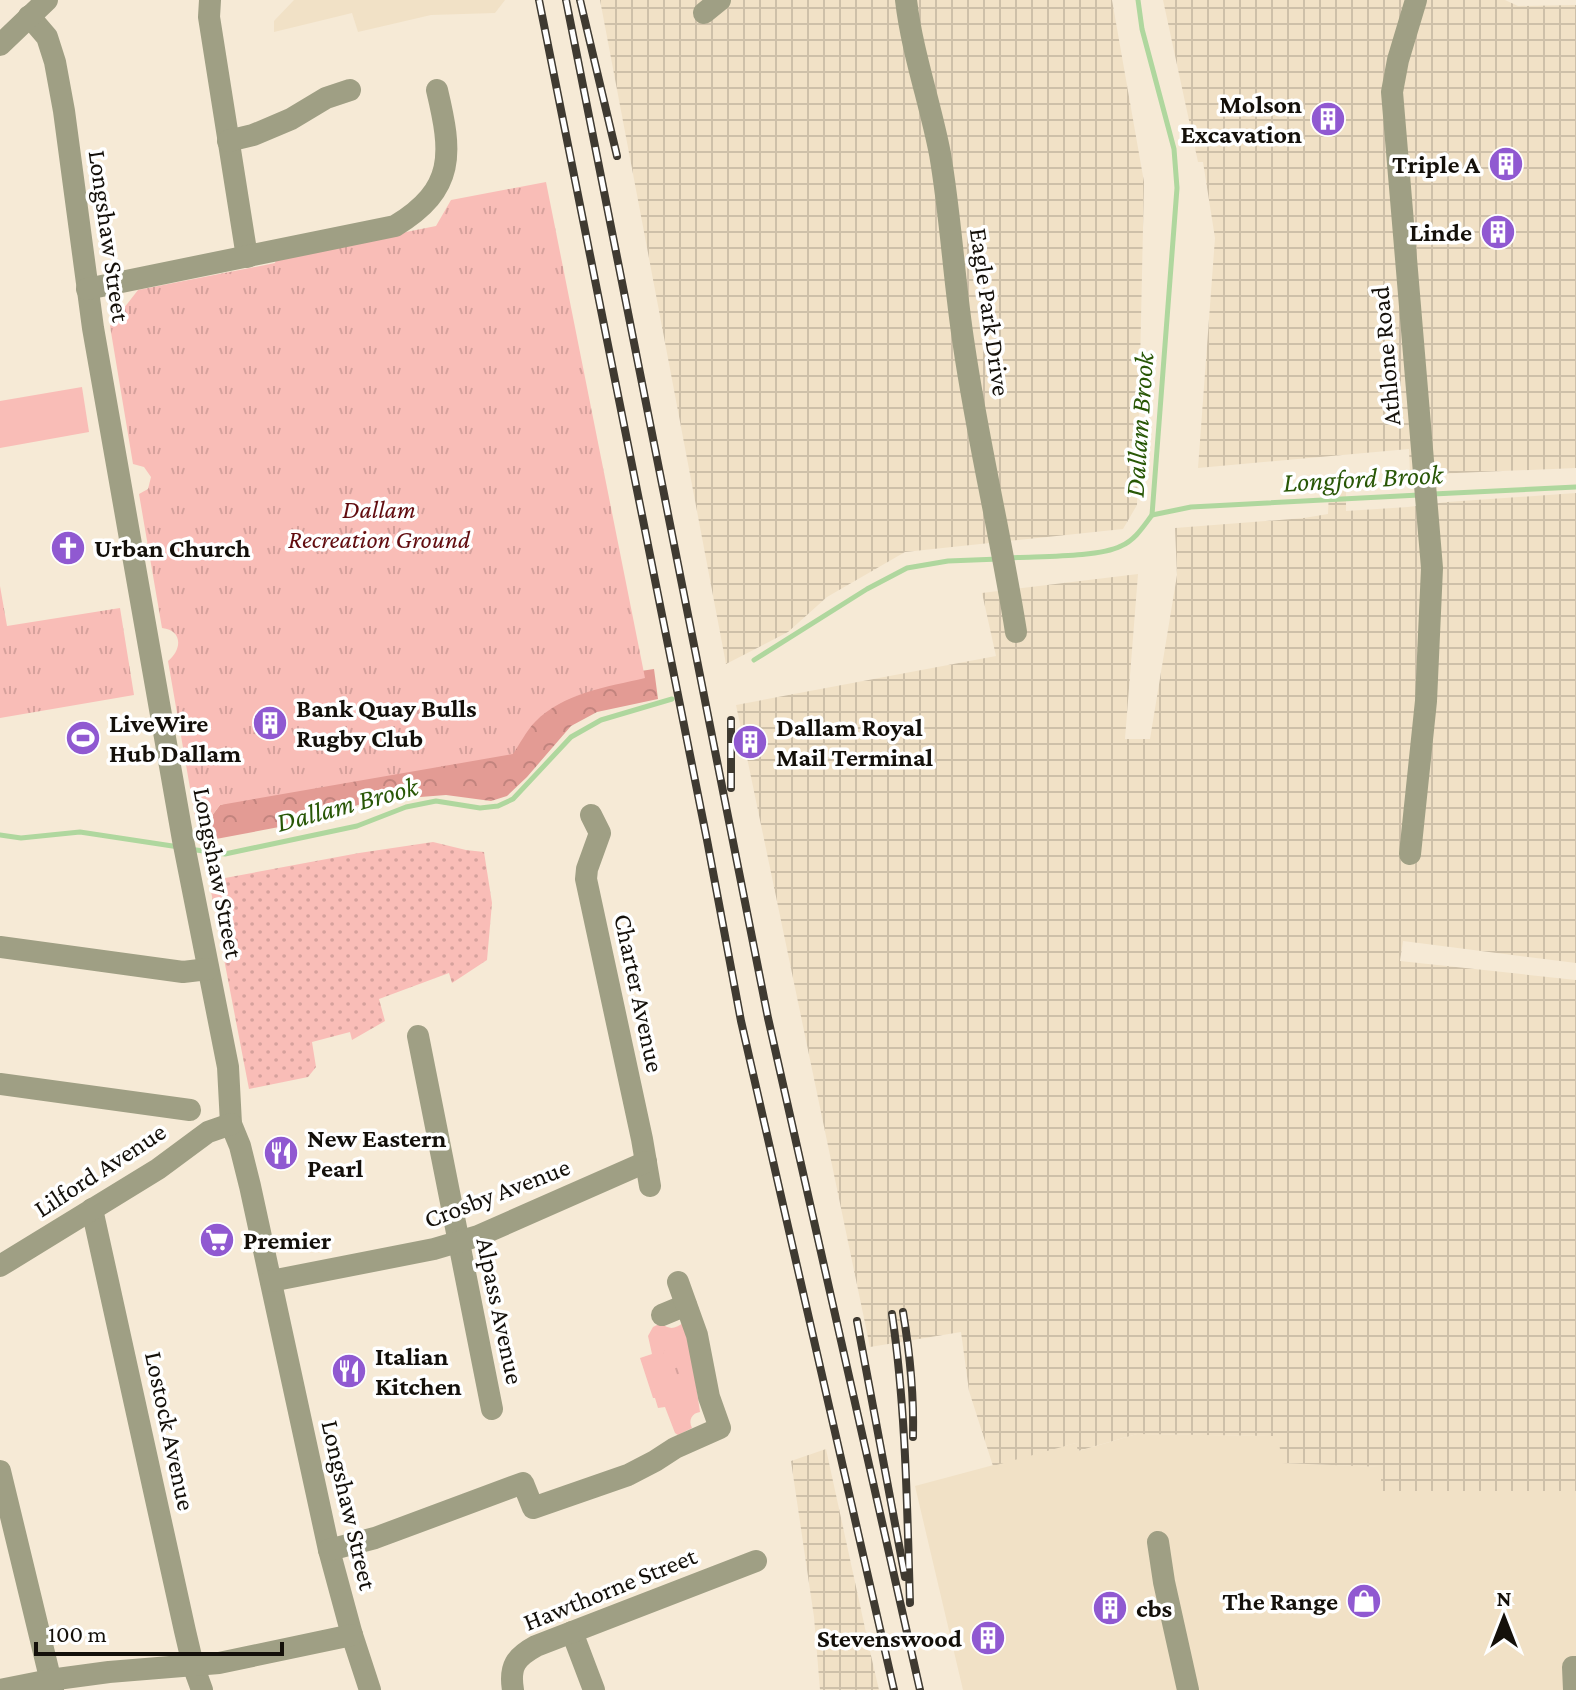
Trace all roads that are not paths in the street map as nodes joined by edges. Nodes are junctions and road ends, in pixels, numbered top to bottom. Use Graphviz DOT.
graph roads {
  1 [pos="47,0"];
  2 [pos="210,0"];
  3 [pos="906,0"];
  4 [pos="1416,0"];
  5 [pos="29,16"];
  6 [pos="0,45"];
  7 [pos="350,90"];
  8 [pos="437,90"];
  9 [pos="228,141"];
  10 [pos="247,257"];
  11 [pos="87,289"];
  12 [pos="1016,632"];
  13 [pos="591,815"];
  14 [pos="1410,854"];
  15 [pos="0,947"];
  16 [pos="208,969"];
  17 [pos="418,1036"];
  18 [pos="0,1084"];
  19 [pos="190,1110"];
  20 [pos="231,1124"];
  21 [pos="646,1162"];
  22 [pos="650,1186"];
  23 [pos="92,1209"];
  24 [pos="458,1243"];
  25 [pos="0,1266"];
  26 [pos="271,1281"];
  27 [pos="678,1282"];
  28 [pos="686,1305"];
  29 [pos="662,1315"];
  30 [pos="492,1409"];
  31 [pos="0,1471"];
  32 [pos="1158,1542"];
  33 [pos="329,1550"];
  34 [pos="756,1561"];
  35 [pos="572,1632"];
  36 [pos="352,1635"];
  37 [pos="193,1665"];
  38 [pos="51,1685"];
  39 [pos="0,1690"];
  40 [pos="202,1690"];
  41 [pos="370,1690"];
  42 [pos="513,1690"];
  43 [pos="594,1690"];
  44 [pos="1188,1690"];
  1 -- 5 [label="street"];
  2 -- 9 [label="street"];
  3 -- 12 [label="street, Eagle Park Drive"];
  4 -- 14 [label="street, Athlone Road"];
  5 -- 6 [label="street"];
  5 -- 11 [label="street, Longshaw Street"];
  7 -- 9 [label="street"];
  8 -- 10 [label="street"];
  9 -- 10 [label="street"];
  10 -- 11 [label="street"];
  11 -- 16 [label="street, Longshaw Street"];
  13 -- 21 [label="street, Charter Avenue"];
  15 -- 16 [label="street"];
  16 -- 20 [label="street, Longshaw Street"];
  17 -- 24 [label="street, Alpass Avenue"];
  18 -- 19 [label="street"];
  20 -- 23 [label="street, Lilford Avenue"];
  20 -- 26 [label="street, Longshaw Street"];
  21 -- 22 [label="street, Charter Avenue"];
  21 -- 24 [label="street, Crosby Avenue"];
  23 -- 25 [label="street, Lilford Avenue"];
  23 -- 37 [label="street, Lostock Avenue"];
  24 -- 26 [label="street, Crosby Avenue"];
  24 -- 30 [label="street, Alpass Avenue"];
  26 -- 33 [label="street, Longshaw Street"];
  27 -- 28 [label="street"];
  28 -- 29 [label="street"];
  28 -- 33 [label="street"];
  31 -- 38 [label="street"];
  32 -- 44 [label="street"];
  33 -- 36 [label="street, Longshaw Street"];
  34 -- 35 [label="street, Hawthorne Street"];
  35 -- 42 [label="street, Hawthorne Street"];
  35 -- 43 [label="street"];
  36 -- 37 [label="street"];
  36 -- 41 [label="street, Longshaw Street"];
  37 -- 38 [label="street"];
  37 -- 40 [label="street, Lostock Avenue"];
  38 -- 39 [label="street"];
}
